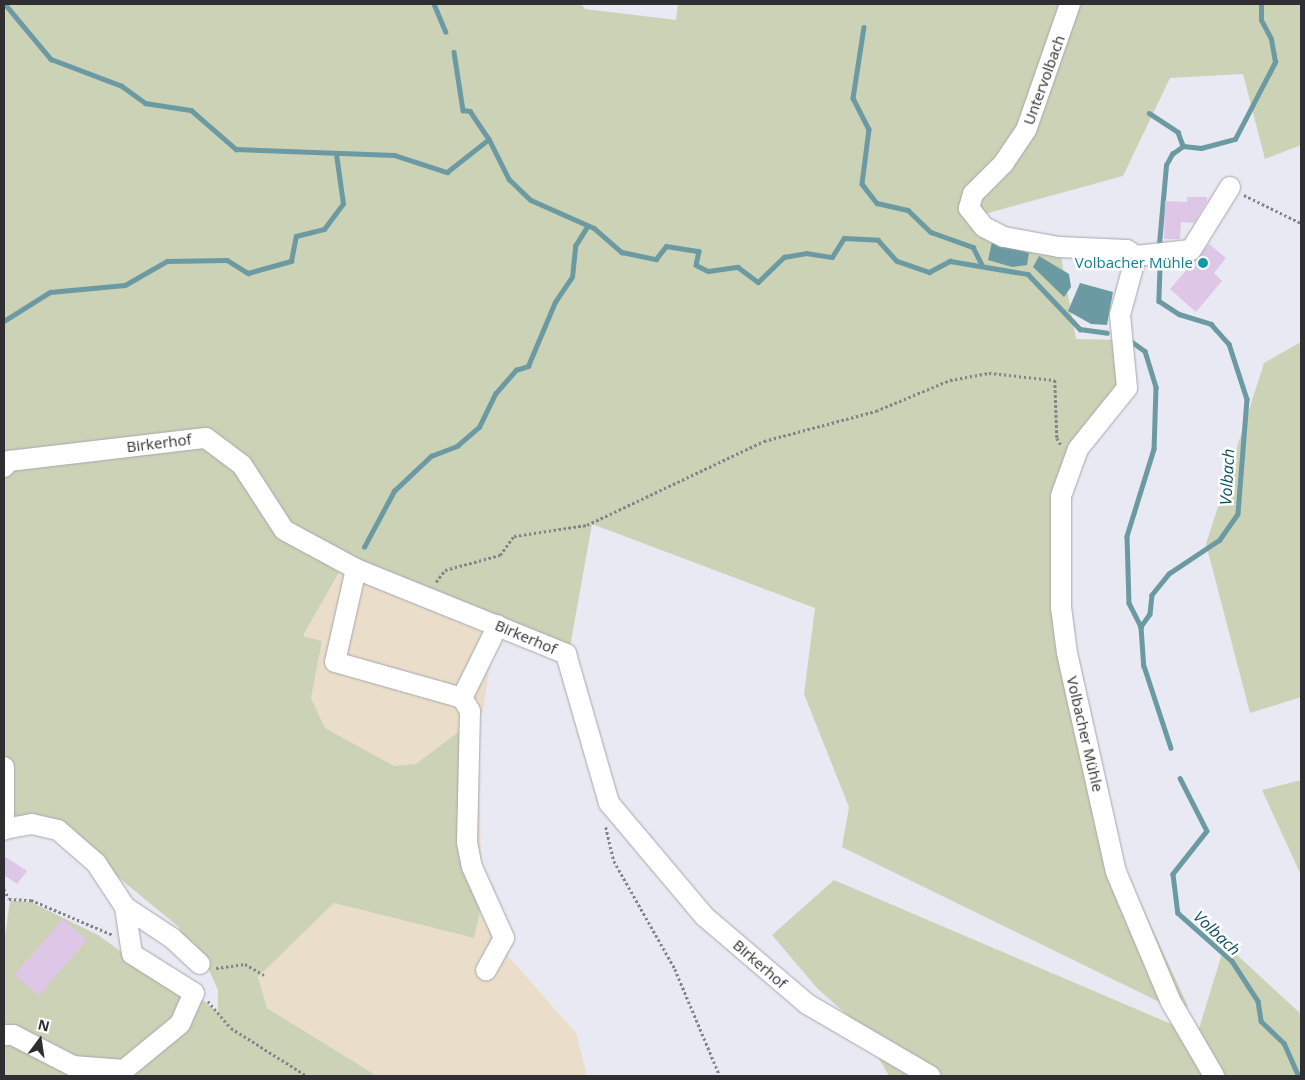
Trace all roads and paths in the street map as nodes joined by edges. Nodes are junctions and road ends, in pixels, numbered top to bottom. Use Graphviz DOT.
graph roads {
  1 [pos="1070,4"];
  2 [pos="1230,187"];
  3 [pos="1301,223"];
  4 [pos="1136,256"];
  5 [pos="1071,461"];
  6 [pos="4,468"];
  7 [pos="356,569"];
  8 [pos="420,593"];
  9 [pos="498,625"];
  10 [pos="462,698"];
  11 [pos="4,767"];
  12 [pos="4,830"];
  13 [pos="608,842"];
  14 [pos="4,889"];
  15 [pos="125,907"];
  16 [pos="127,937"];
  17 [pos="205,968"];
  18 [pos="486,970"];
  19 [pos="264,975"];
  20 [pos="194,993"];
  21 [pos="4,1035"];
  22 [pos="126,1073"];
  23 [pos="306,1076"];
  24 [pos="720,1076"];
  25 [pos="930,1076"];
  26 [pos="1214,1076"];
  1 -- 4 [label="street, Untervolbach"];
  2 -- 3 [label="path"];
  2 -- 4 [label="street"];
  4 -- 5 [label="street, Volbacher Mühle"];
  5 -- 8 [label="path"];
  5 -- 26 [label="street, Volbacher Mühle"];
  6 -- 7 [label="street, Birkerhof"];
  7 -- 8 [label="street, Birkerhof"];
  7 -- 10 [label="street"];
  8 -- 9 [label="street, Birkerhof"];
  9 -- 10 [label="street"];
  9 -- 25 [label="street, Birkerhof"];
  10 -- 18 [label="street"];
  11 -- 12 [label="street"];
  12 -- 15 [label="street"];
  13 -- 24 [label="path"];
  14 -- 16 [label="path"];
  15 -- 16 [label="street"];
  15 -- 17 [label="street"];
  16 -- 20 [label="street"];
  17 -- 19 [label="path"];
  20 -- 22 [label="street"];
  20 -- 23 [label="path"];
  21 -- 22 [label="street"];
}
